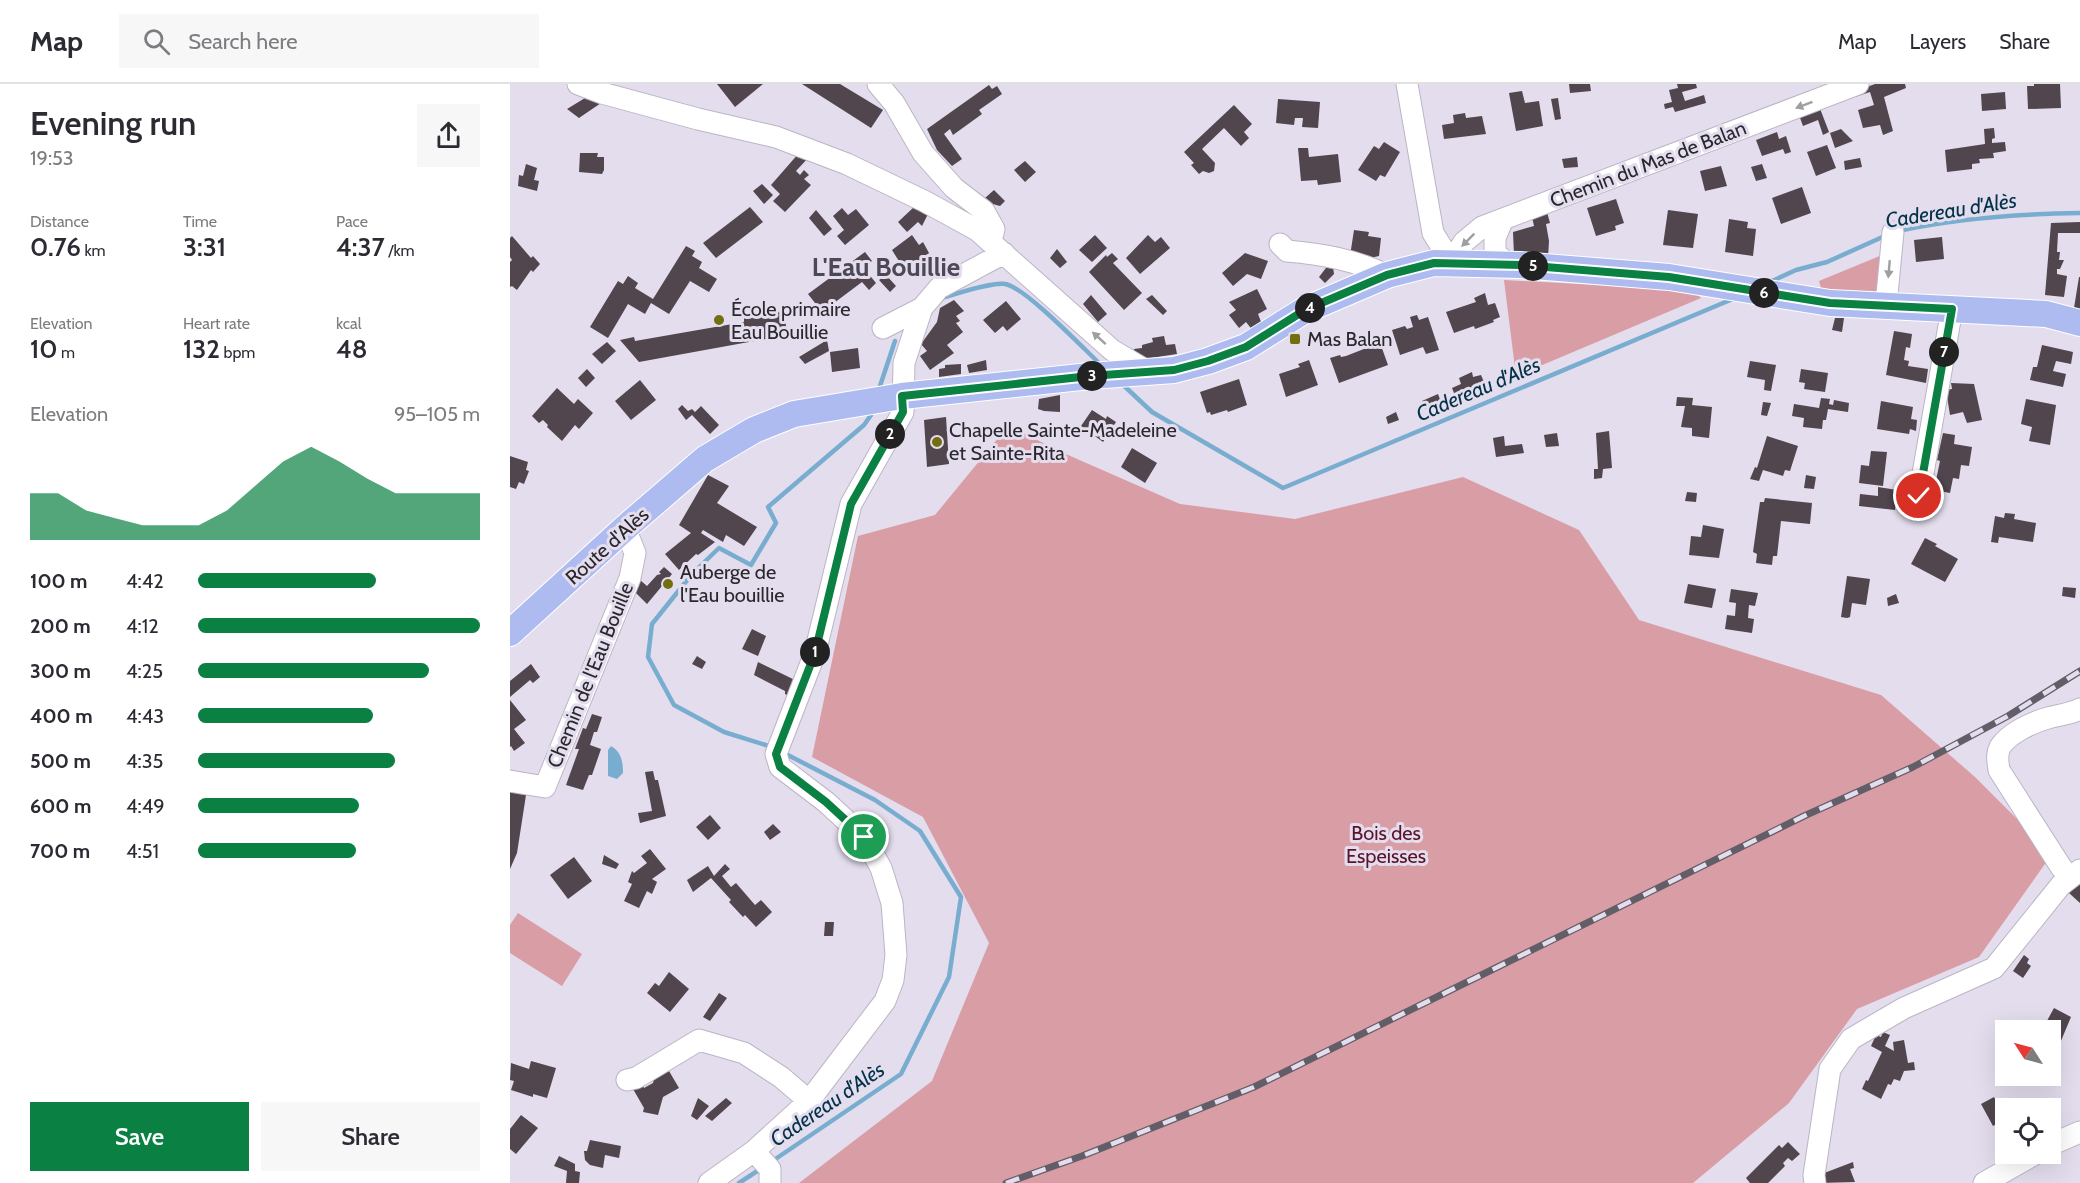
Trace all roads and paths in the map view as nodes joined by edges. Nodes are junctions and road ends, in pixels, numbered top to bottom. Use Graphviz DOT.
graph roads {
  1 [pos="578,84"];
  2 [pos="878,84"];
  3 [pos="1407,84"];
  4 [pos="1858,84"];
  5 [pos="1503,219"];
  6 [pos="1893,232"];
  7 [pos="1280,244"];
  8 [pos="998,248"];
  9 [pos="1451,262"];
  10 [pos="1508,264"];
  11 [pos="1387,275"];
  12 [pos="1886,305"];
  13 [pos="922,308"];
  14 [pos="1952,309"];
  15 [pos="2080,323"];
  16 [pos="883,328"];
  17 [pos="1136,372"];
  18 [pos="894,398"];
  19 [pos="1919,496"];
  20 [pos="625,528"];
  21 [pos="510,633"];
  22 [pos="2080,709"];
  23 [pos="510,781"];
  24 [pos="2075,874"];
  25 [pos="627,1080"];
  26 [pos="808,1101"];
  27 [pos="2080,1132"];
  28 [pos="2061,1140"];
  29 [pos="754,1151"];
  30 [pos="2017,1164"];
  31 [pos="710,1183"];
  32 [pos="770,1183"];
  33 [pos="1815,1183"];
  34 [pos="1984,1183"];
  1 -- 8 [label="street"];
  2 -- 8 [label="street"];
  3 -- 9 [label="street"];
  4 -- 5 [label="street, Chemin du Mas de Balan, one-way"];
  5 -- 9 [label="street, Chemin du Mas de Balan, one-way"];
  5 -- 10 [label="street"];
  6 -- 12 [label="street, one-way"];
  7 -- 11 [label="street"];
  8 -- 13 [label="street"];
  17 -- 8 [label="street, one-way"];
  9 -- 10 [label="main road, Route d'Alès"];
  9 -- 11 [label="main road, Route d'Alès"];
  10 -- 12 [label="main road, Route d'Alès"];
  11 -- 17 [label="main road, Route d'Alès"];
  12 -- 14 [label="main road, Route d'Alès"];
  13 -- 16 [label="street"];
  13 -- 18 [label="street"];
  14 -- 15 [label="main road, Route d'Alès"];
  14 -- 19 [label="street"];
  17 -- 18 [label="main road, Route d'Alès"];
  18 -- 20 [label="main road, Route d'Alès"];
  18 -- 26 [label="street"];
  20 -- 21 [label="main road, Route d'Alès"];
  20 -- 23 [label="street, Chemin de l'Eau Bouille"];
  22 -- 24 [label="street"];
  24 -- 33 [label="street"];
  25 -- 26 [label="street"];
  26 -- 29 [label="street"];
  27 -- 28 [label="street"];
  29 -- 31 [label="street"];
  29 -- 32 [label="street"];
  30 -- 34 [label="street"];
}
